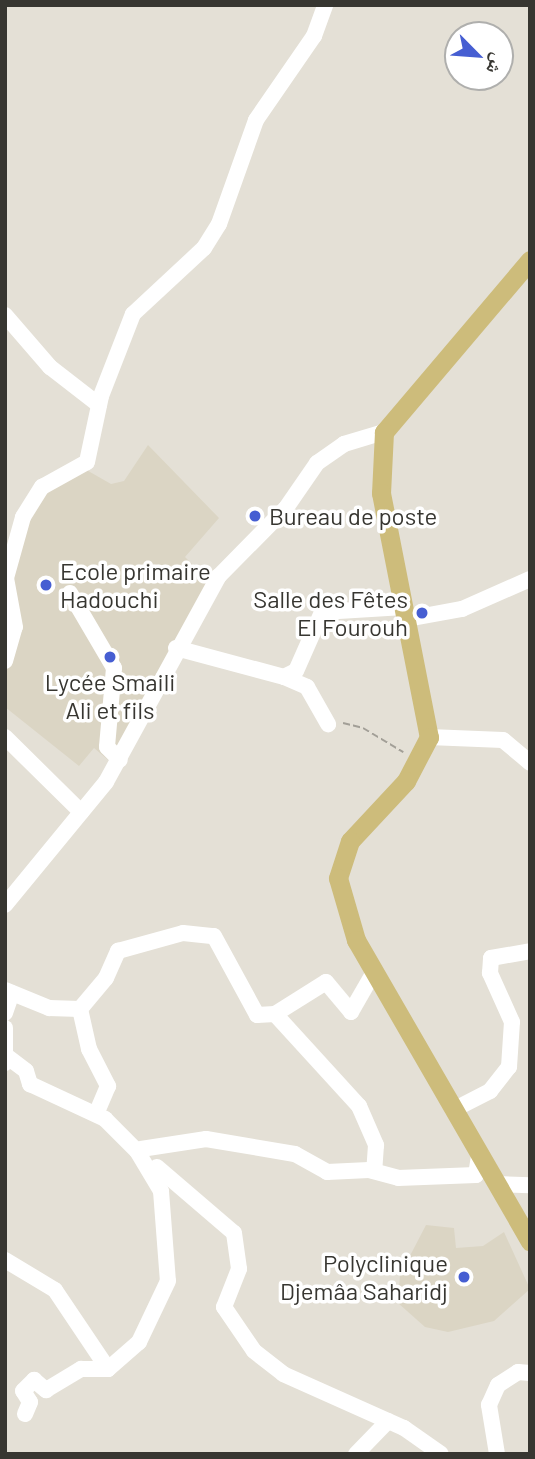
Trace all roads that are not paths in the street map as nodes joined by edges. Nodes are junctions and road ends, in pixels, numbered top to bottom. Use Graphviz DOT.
graph roads {
  1 [pos="325,5"];
  2 [pos="530,260"];
  3 [pos="5,315"];
  4 [pos="99,405"];
  5 [pos="384,432"];
  6 [pos="530,579"];
  7 [pos="70,593"];
  8 [pos="405,613"];
  9 [pos="176,648"];
  10 [pos="5,661"];
  11 [pos="284,677"];
  12 [pos="328,724"];
  13 [pos="5,737"];
  14 [pos="429,737"];
  15 [pos="120,760"];
  16 [pos="530,763"];
  17 [pos="81,812"];
  18 [pos="5,905"];
  19 [pos="530,951"];
  20 [pos="374,972"];
  21 [pos="11,992"];
  22 [pos="80,1009"];
  23 [pos="5,1013"];
  24 [pos="275,1014"];
  25 [pos="5,1028"];
  26 [pos="6,1055"];
  27 [pos="5,1063"];
  28 [pos="453,1110"];
  29 [pos="96,1114"];
  30 [pos="138,1148"];
  31 [pos="480,1156"];
  32 [pos="374,1171"];
  33 [pos="496,1184"];
  34 [pos="530,1185"];
  35 [pos="530,1241"];
  36 [pos="6,1260"];
  37 [pos="108,1369"];
  38 [pos="530,1373"];
  39 [pos="25,1414"];
  40 [pos="388,1420"];
  41 [pos="356,1454"];
  42 [pos="441,1454"];
  43 [pos="497,1454"];
  1 -- 4 [label="street"];
  2 -- 5 [label="main road"];
  3 -- 4 [label="street"];
  4 -- 10 [label="street"];
  5 -- 8 [label="main road"];
  5 -- 9 [label="street"];
  6 -- 8 [label="street"];
  7 -- 15 [label="street"];
  8 -- 11 [label="street"];
  8 -- 14 [label="main road"];
  9 -- 11 [label="street"];
  9 -- 15 [label="street"];
  11 -- 12 [label="street"];
  13 -- 17 [label="street"];
  14 -- 16 [label="street"];
  14 -- 20 [label="main road"];
  15 -- 17 [label="street"];
  17 -- 18 [label="street"];
  19 -- 28 [label="street"];
  20 -- 24 [label="street"];
  20 -- 28 [label="main road"];
  21 -- 22 [label="street"];
  21 -- 23 [label="street"];
  22 -- 24 [label="street"];
  22 -- 29 [label="street"];
  24 -- 32 [label="street"];
  25 -- 26 [label="street"];
  26 -- 27 [label="street"];
  26 -- 29 [label="street"];
  28 -- 31 [label="main road"];
  29 -- 30 [label="street"];
  30 -- 32 [label="street"];
  30 -- 37 [label="street"];
  30 -- 40 [label="street"];
  31 -- 32 [label="street"];
  31 -- 33 [label="main road"];
  33 -- 34 [label="street"];
  33 -- 35 [label="main road"];
  36 -- 37 [label="street"];
  37 -- 39 [label="street"];
  38 -- 43 [label="street"];
  40 -- 41 [label="street"];
  40 -- 42 [label="street"];
}
